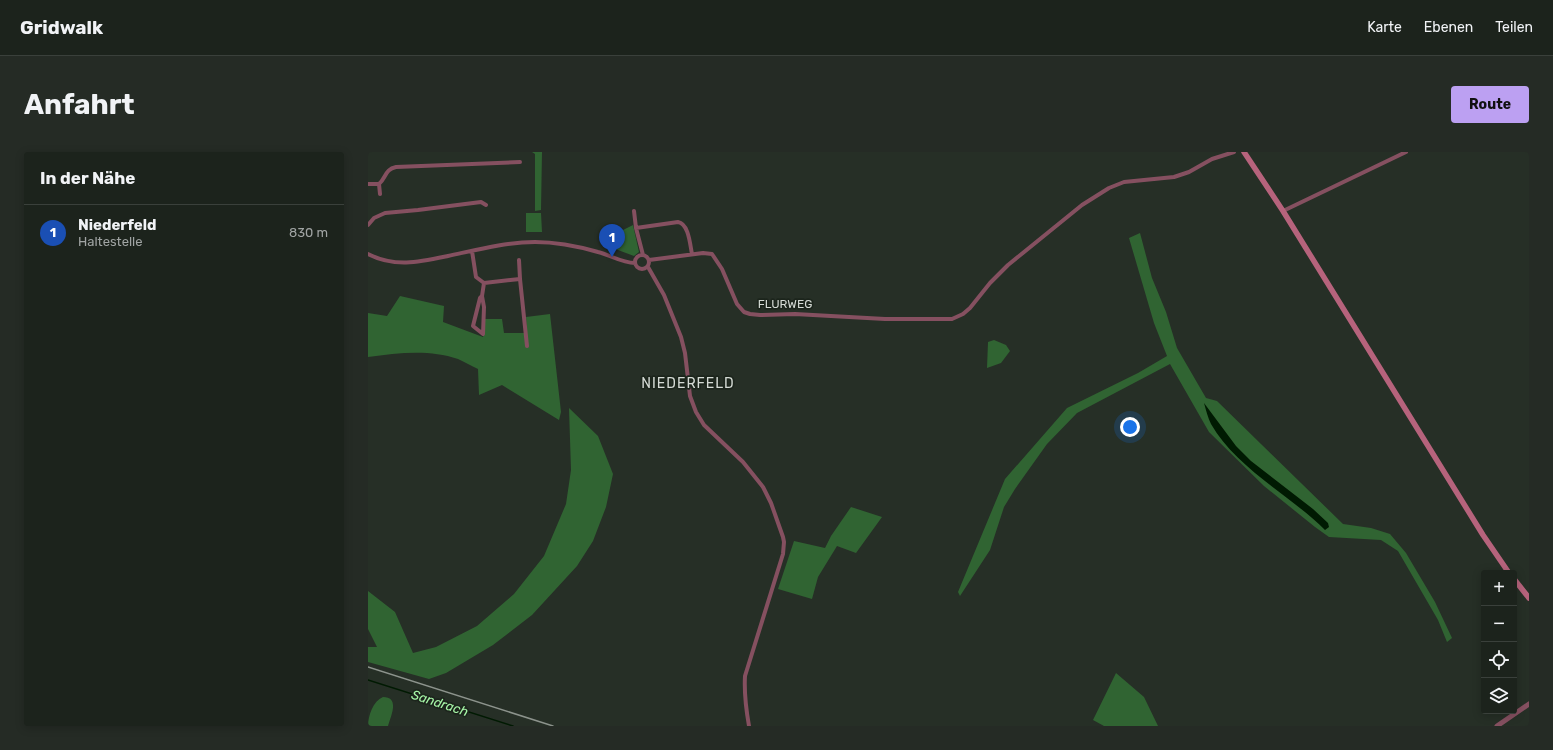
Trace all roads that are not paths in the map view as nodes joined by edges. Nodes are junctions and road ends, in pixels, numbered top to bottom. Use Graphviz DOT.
graph roads {
  1 [pos="1234,152"];
  2 [pos="1244,152"];
  3 [pos="1406,152"];
  4 [pos="520,162"];
  5 [pos="368,184"];
  6 [pos="379,184"];
  7 [pos="380,194"];
  8 [pos="486,205"];
  9 [pos="634,211"];
  10 [pos="1283,211"];
  11 [pos="368,225"];
  12 [pos="636,228"];
  13 [pos="472,251"];
  14 [pos="368,254"];
  15 [pos="692,254"];
  16 [pos="643,255"];
  17 [pos="519,260"];
  18 [pos="649,260"];
  19 [pos="635,263"];
  20 [pos="648,267"];
  21 [pos="520,279"];
  22 [pos="484,283"];
  23 [pos="482,296"];
  24 [pos="527,346"];
  25 [pos="1507,570"];
  26 [pos="1517,584"];
  27 [pos="1529,598"];
  28 [pos="1529,704"];
  29 [pos="749,726"];
  30 [pos="1497,726"];
  1 -- 15 [label="street, FLURWEG"];
  2 -- 10 [label="main road"];
  3 -- 10 [label="street"];
  4 -- 6 [label="street"];
  5 -- 6 [label="street"];
  6 -- 7 [label="street"];
  8 -- 11 [label="street"];
  9 -- 12 [label="street"];
  10 -- 25 [label="main road"];
  12 -- 15 [label="street"];
  12 -- 16 [label="street"];
  13 -- 14 [label="street"];
  13 -- 19 [label="street"];
  13 -- 22 [label="street"];
  15 -- 18 [label="street, FLURWEG"];
  16 -- 18 [label="street"];
  16 -- 19 [label="street"];
  17 -- 21 [label="street"];
  18 -- 20 [label="street"];
  19 -- 20 [label="street"];
  20 -- 29 [label="street"];
  21 -- 22 [label="street"];
  21 -- 24 [label="street"];
  22 -- 23 [label="street"];
  23 -- 23 [label="street"];
  26 -- 27 [label="main road"];
  28 -- 30 [label="street"];
}
